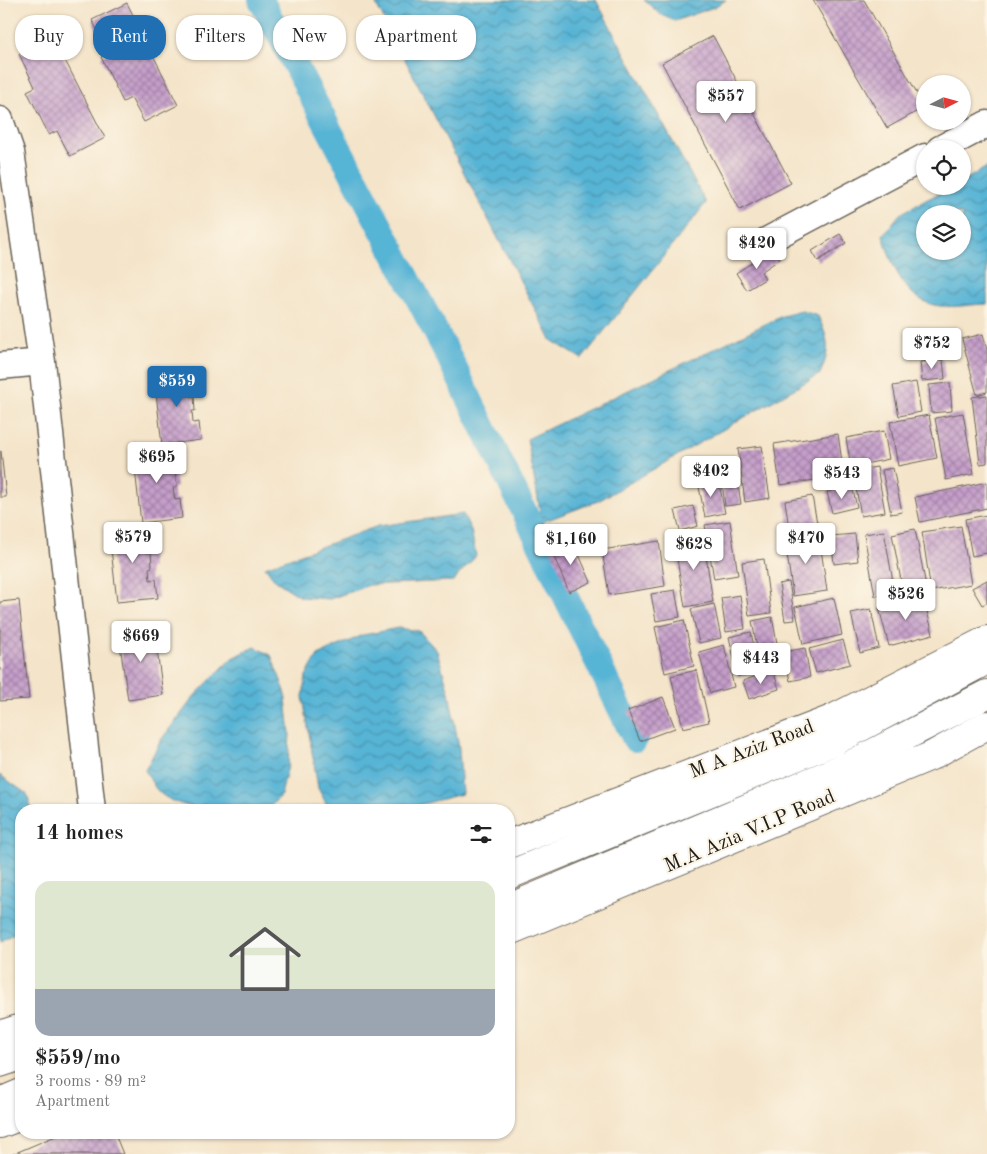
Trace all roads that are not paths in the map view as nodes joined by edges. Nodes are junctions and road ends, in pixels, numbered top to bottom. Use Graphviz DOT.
graph roads {
  1 [pos="0,120"];
  2 [pos="987,124"];
  3 [pos="957,140"];
  4 [pos="916,162"];
  5 [pos="768,240"];
  6 [pos="42,362"];
  7 [pos="0,366"];
  8 [pos="987,640"];
  9 [pos="987,660"];
  10 [pos="987,694"];
  11 [pos="987,725"];
  12 [pos="91,804"];
  13 [pos="515,842"];
  14 [pos="515,872"];
  15 [pos="515,905"];
  16 [pos="515,929"];
  17 [pos="15,1030"];
  18 [pos="0,1035"];
  19 [pos="15,1058"];
  20 [pos="0,1063"];
  21 [pos="15,1096"];
  22 [pos="0,1102"];
  23 [pos="15,1118"];
  24 [pos="0,1124"];
  1 -- 6 [label="street"];
  2 -- 3 [label="street"];
  4 -- 5 [label="street"];
  6 -- 7 [label="street"];
  6 -- 12 [label="street"];
  8 -- 13 [label="main road, M A Aziz Road"];
  9 -- 14 [label="main road"];
  10 -- 15 [label="main road"];
  11 -- 16 [label="main road, M.A Azia V.I.P Road"];
  17 -- 18 [label="main road"];
  19 -- 20 [label="main road"];
  21 -- 22 [label="main road"];
  23 -- 24 [label="main road"];
}
